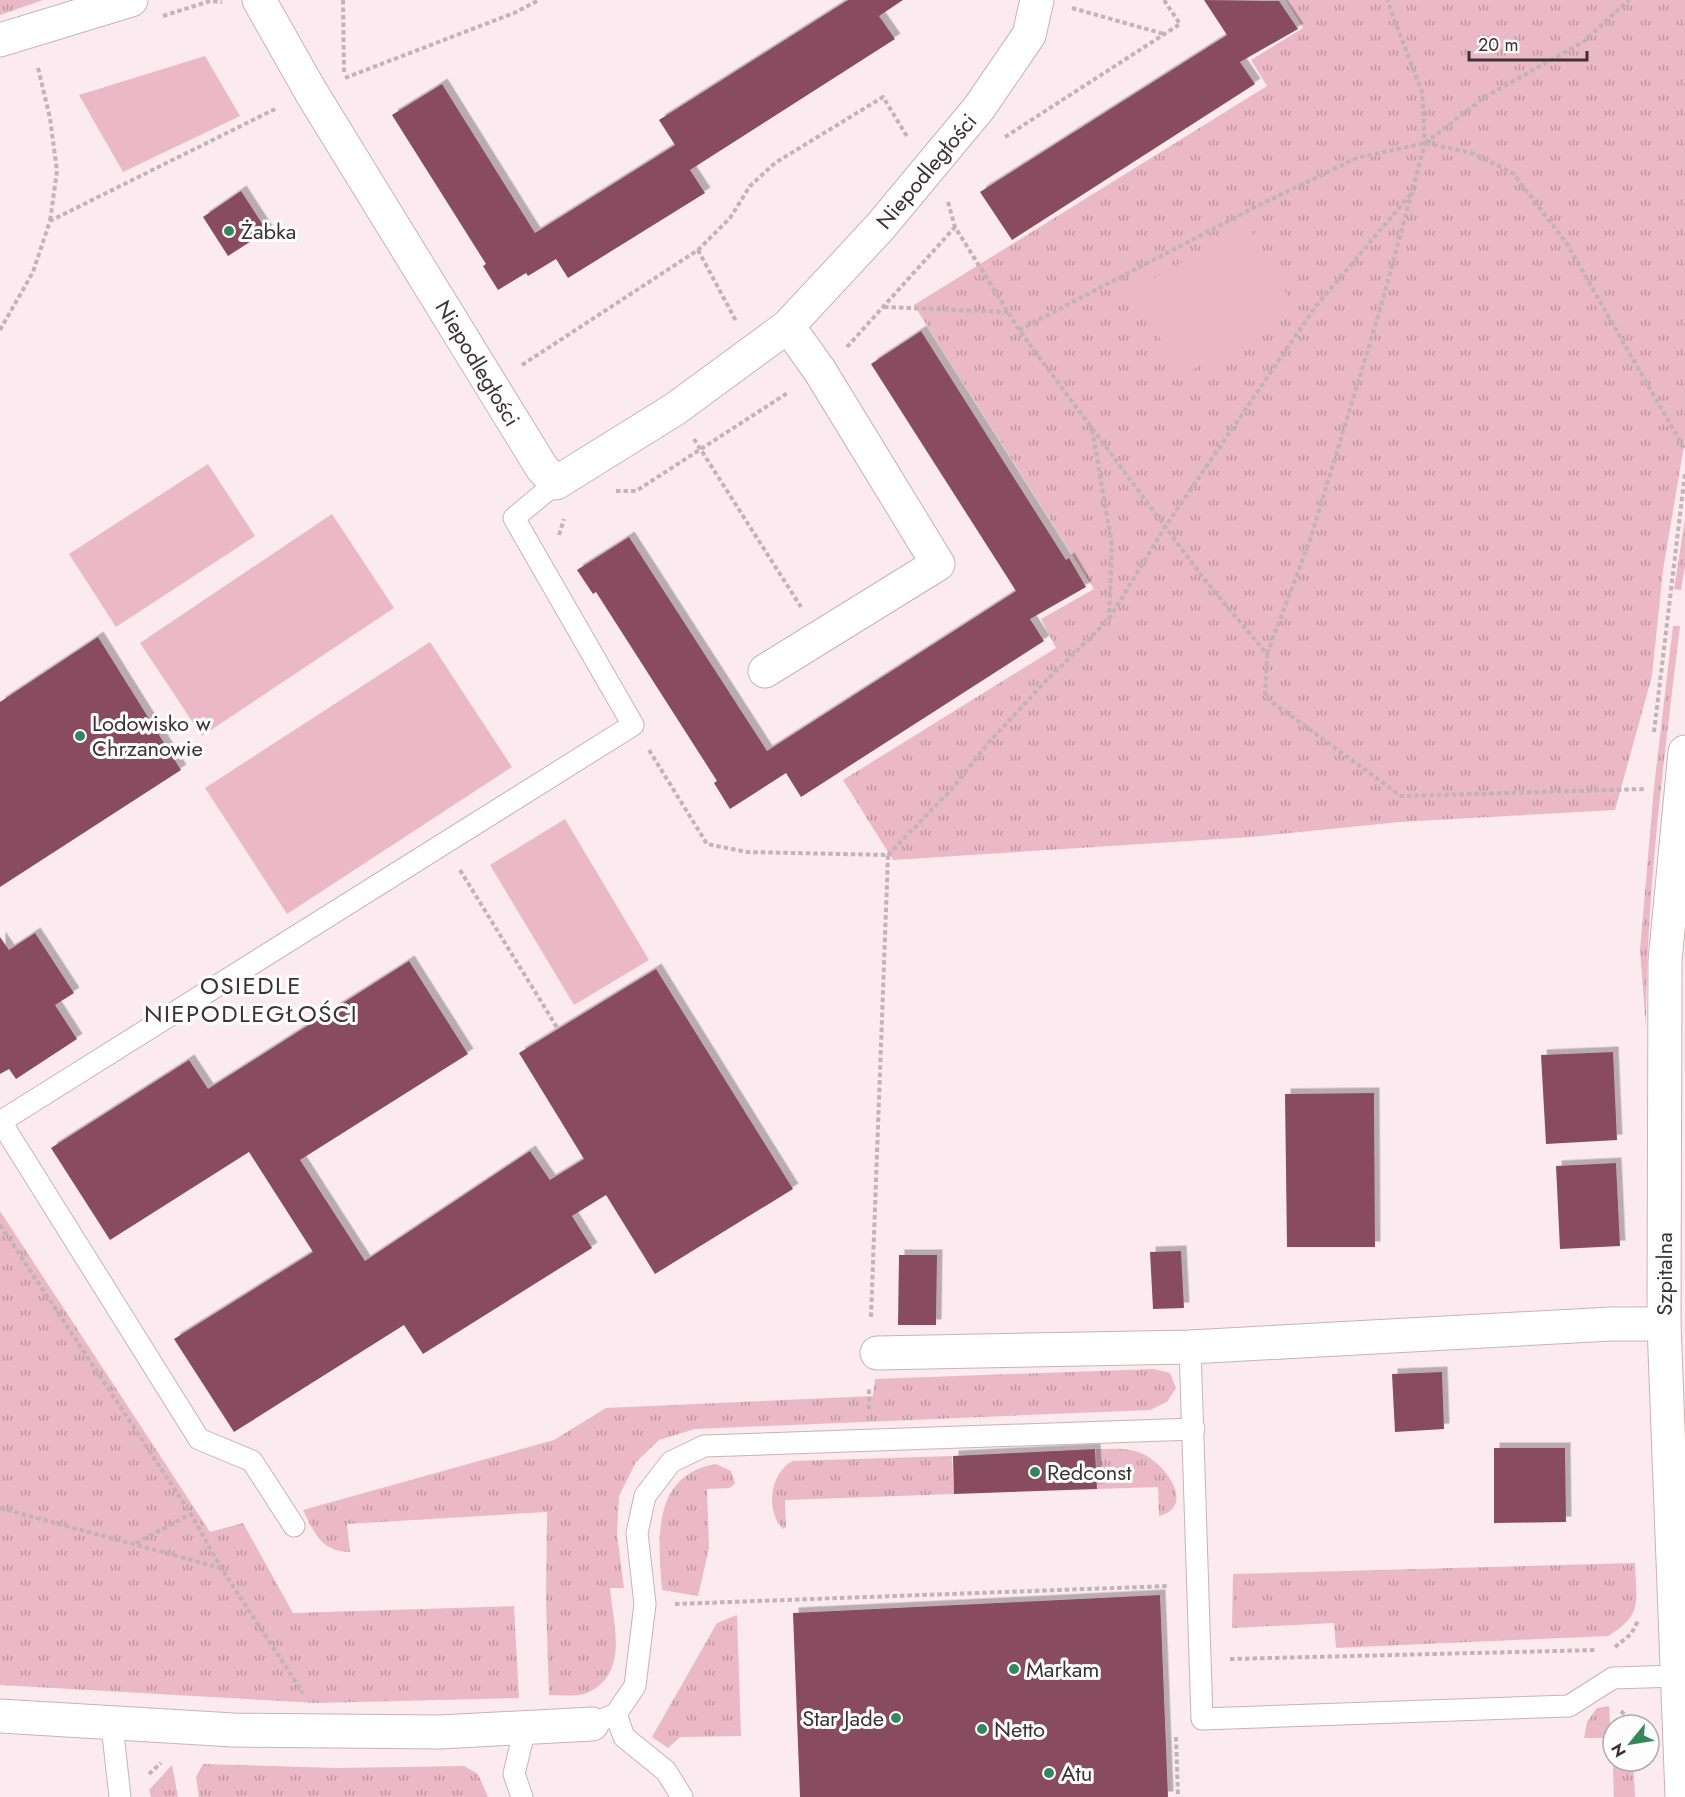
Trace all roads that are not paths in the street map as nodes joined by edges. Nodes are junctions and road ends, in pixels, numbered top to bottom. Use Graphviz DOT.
graph roads {
  1 [pos="131,0"];
  2 [pos="259,0"];
  3 [pos="1051,3"];
  4 [pos="13,36"];
  5 [pos="788,326"];
  6 [pos="556,483"];
  7 [pos="765,671"];
  8 [pos="1685,752"];
  9 [pos="1,1122"];
  10 [pos="1664,1324"];
  11 [pos="1190,1347"];
  12 [pos="873,1353"];
  13 [pos="1194,1429"];
  14 [pos="294,1526"];
  15 [pos="1678,1676"];
  16 [pos="0,1716"];
  17 [pos="604,1719"];
  18 [pos="112,1725"];
  19 [pos="525,1728"];
  20 [pos="120,1797"];
  21 [pos="522,1797"];
  22 [pos="682,1797"];
  23 [pos="1682,1797"];
  1 -- 4 [label="street"];
  2 -- 6 [label="street, Niepodległości"];
  3 -- 5 [label="street, Niepodległości"];
  5 -- 6 [label="street, Niepodległości"];
  5 -- 7 [label="street"];
  6 -- 9 [label="lane"];
  8 -- 10 [label="street, Szpitalna"];
  9 -- 14 [label="lane"];
  10 -- 11 [label="street"];
  10 -- 15 [label="street, Szpitalna"];
  11 -- 12 [label="street"];
  11 -- 13 [label="lane"];
  13 -- 15 [label="lane"];
  13 -- 17 [label="lane"];
  15 -- 23 [label="street, Szpitalna"];
  16 -- 18 [label="street"];
  17 -- 19 [label="street"];
  17 -- 22 [label="lane"];
  18 -- 19 [label="street"];
  18 -- 20 [label="lane"];
  19 -- 21 [label="lane"];
}
